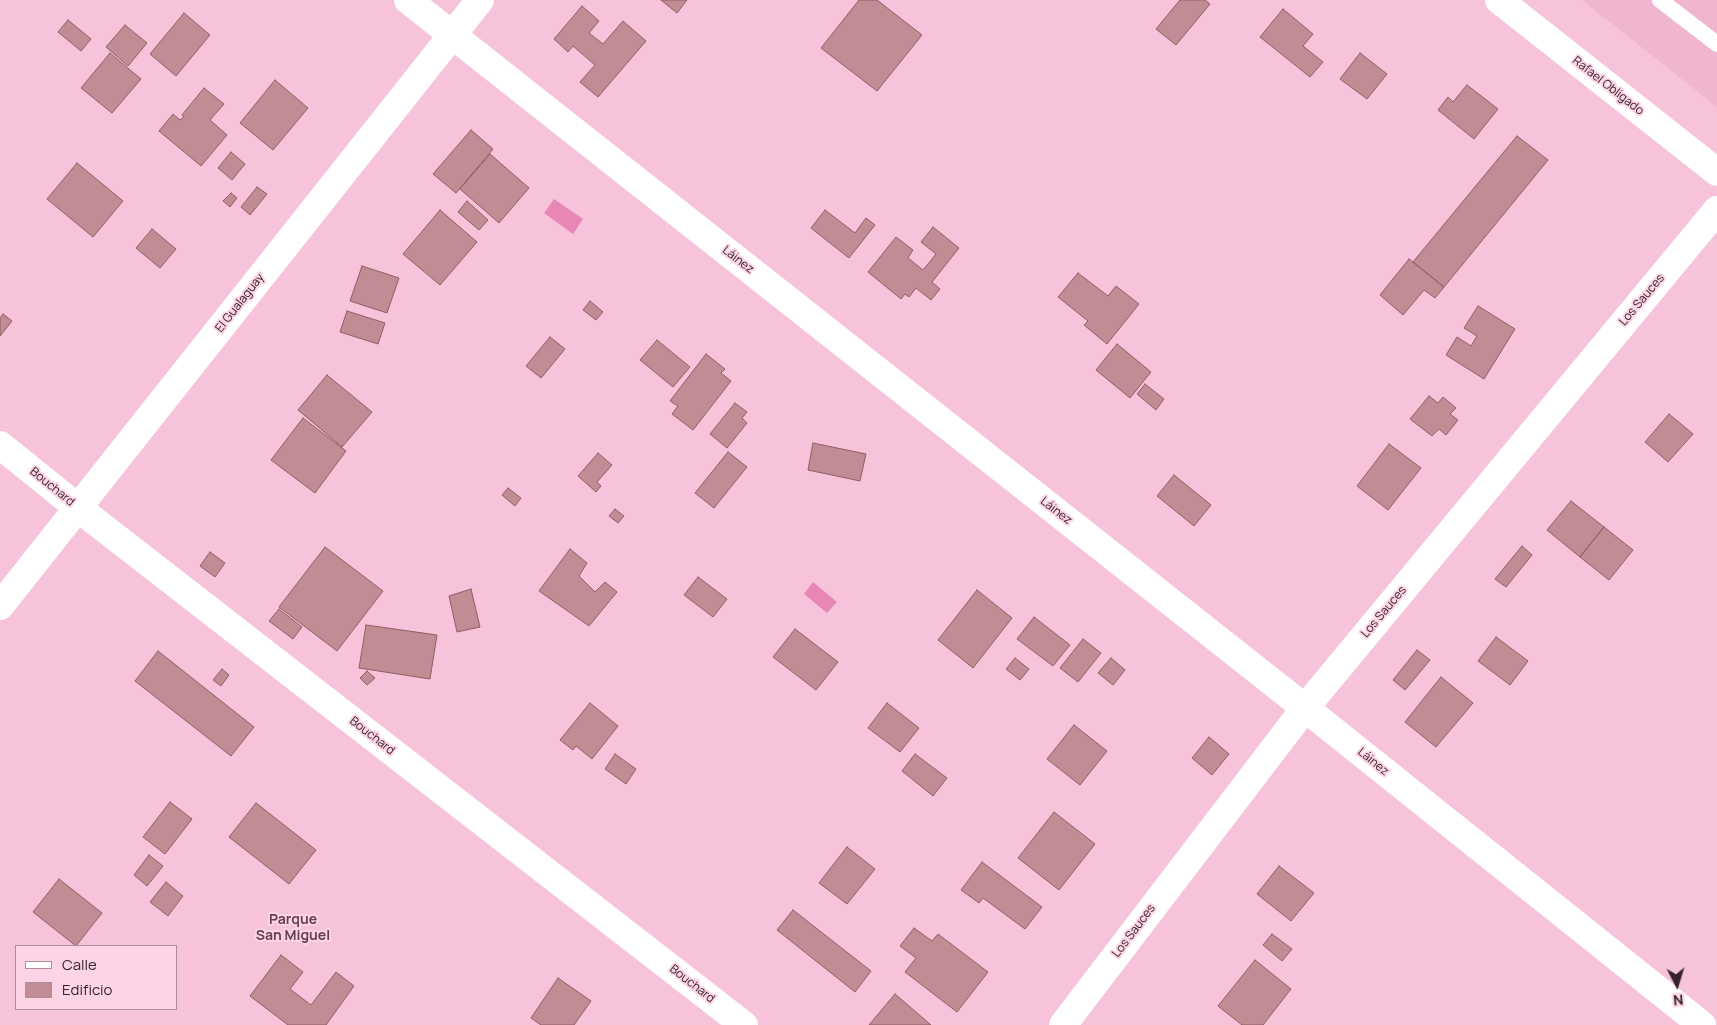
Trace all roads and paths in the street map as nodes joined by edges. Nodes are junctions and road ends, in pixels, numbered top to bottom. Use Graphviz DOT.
graph roads {
  1 [pos="408,0"];
  2 [pos="480,0"];
  3 [pos="1499,0"];
  4 [pos="1660,0"];
  5 [pos="452,34"];
  6 [pos="1717,44"];
  7 [pos="1717,172"];
  8 [pos="1717,210"];
  9 [pos="0,446"];
  10 [pos="78,508"];
  11 [pos="0,606"];
  12 [pos="1305,708"];
  13 [pos="744,1025"];
  14 [pos="1063,1025"];
  15 [pos="1702,1025"];
  1 -- 5 [label="street, Láinez"];
  2 -- 5 [label="street, El Gualaguay"];
  3 -- 7 [label="street, Rafael Obligado"];
  4 -- 6 [label="lane"];
  5 -- 10 [label="street, El Gualaguay"];
  5 -- 12 [label="street, Láinez"];
  8 -- 12 [label="street, Los Sauces"];
  9 -- 10 [label="street, Bouchard"];
  10 -- 11 [label="street, El Gualaguay"];
  10 -- 13 [label="street, Bouchard"];
  12 -- 14 [label="street, Los Sauces"];
  12 -- 15 [label="street, Láinez"];
}
